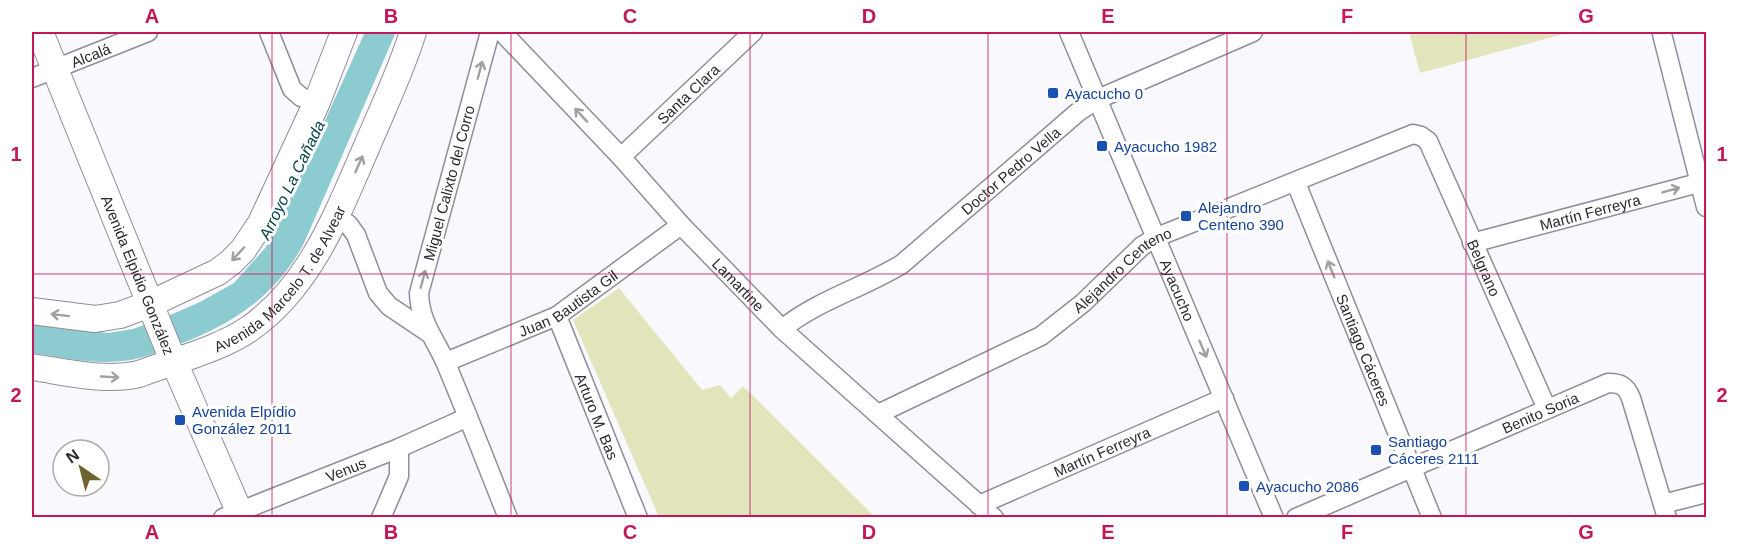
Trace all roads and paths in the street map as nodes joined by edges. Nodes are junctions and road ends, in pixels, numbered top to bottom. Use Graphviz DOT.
graph roads {
  1 [pos="40,32"];
  2 [pos="148,32"];
  3 [pos="269,32"];
  4 [pos="344,32"];
  5 [pos="413,32"];
  6 [pos="490,32"];
  7 [pos="502,32"];
  8 [pos="753,32"];
  9 [pos="1069,32"];
  10 [pos="1253,32"];
  11 [pos="1662,34"];
  12 [pos="56,70"];
  13 [pos="32,78"];
  14 [pos="1098,99"];
  15 [pos="317,102"];
  16 [pos="1413,134"];
  17 [pos="621,157"];
  18 [pos="1703,181"];
  19 [pos="1296,183"];
  20 [pos="1707,207"];
  21 [pos="335,218"];
  22 [pos="681,225"];
  23 [pos="1156,237"];
  24 [pos="1472,243"];
  25 [pos="152,309"];
  26 [pos="32,311"];
  27 [pos="558,316"];
  28 [pos="782,329"];
  29 [pos="430,334"];
  30 [pos="172,357"];
  31 [pos="446,362"];
  32 [pos="32,367"];
  33 [pos="1224,398"];
  34 [pos="1547,409"];
  35 [pos="878,414"];
  36 [pos="468,417"];
  37 [pos="399,448"];
  38 [pos="1411,468"];
  39 [pos="1707,493"];
  40 [pos="979,505"];
  41 [pos="1665,511"];
  42 [pos="235,515"];
  43 [pos="381,518"];
  44 [pos="508,518"];
  45 [pos="638,518"];
  46 [pos="994,518"];
  47 [pos="1274,518"];
  48 [pos="1296,518"];
  49 [pos="1432,518"];
  1 -- 12 [label="main road, Avenida Elpidio González"];
  2 -- 12 [label="street, Alcalá"];
  3 -- 15 [label="street"];
  4 -- 15 [label="main road"];
  21 -- 5 [label="main road, Avenida Marcelo T. de Alvear, one-way"];
  29 -- 6 [label="street, Miguel Calixto del Corro, one-way"];
  17 -- 7 [label="street, Lamartine, one-way"];
  8 -- 17 [label="street, Santa Clara"];
  9 -- 14 [label="street, Ayacucho"];
  10 -- 14 [label="street, Doctor Pedro Vella"];
  11 -- 18 [label="street"];
  12 -- 13 [label="street, Alcalá"];
  12 -- 25 [label="main road, Avenida Elpidio González"];
  14 -- 23 [label="street, Ayacucho"];
  14 -- 28 [label="street, Doctor Pedro Vella"];
  15 -- 25 [label="main road, one-way"];
  16 -- 19 [label="street, Alejandro Centeno"];
  16 -- 24 [label="street, Belgrano"];
  17 -- 22 [label="street, Lamartine"];
  18 -- 20 [label="street"];
  24 -- 18 [label="street, Martín Ferreyra, one-way"];
  19 -- 23 [label="street, Alejandro Centeno"];
  38 -- 19 [label="street, Santiago Cáceres, one-way"];
  21 -- 29 [label="street, Miguel Calixto del Corro"];
  21 -- 30 [label="main road, Avenida Marcelo T. de Alvear"];
  22 -- 27 [label="street, Juan Bautista Gil"];
  22 -- 28 [label="street, Lamartine"];
  23 -- 33 [label="street, Ayacucho, one-way"];
  23 -- 35 [label="street, Alejandro Centeno"];
  24 -- 34 [label="street, Belgrano"];
  25 -- 26 [label="main road, one-way"];
  25 -- 30 [label="main road, Avenida Elpidio González"];
  27 -- 31 [label="street, Juan Bautista Gil"];
  27 -- 45 [label="street, Arturo M. Bas"];
  28 -- 35 [label="street, Lamartine"];
  29 -- 31 [label="street, Miguel Calixto del Corro"];
  32 -- 30 [label="main road, Avenida Marcelo T. de Alvear, one-way"];
  30 -- 42 [label="main road, Avenida Elpidio González"];
  31 -- 36 [label="street, Miguel Calixto del Corro"];
  33 -- 40 [label="street, Martín Ferreyra"];
  33 -- 47 [label="street, Ayacucho"];
  34 -- 38 [label="street, Benito Soria"];
  34 -- 41 [label="street, Benito Soria"];
  35 -- 40 [label="street, Lamartine"];
  36 -- 37 [label="street, Venus"];
  36 -- 44 [label="street, Miguel Calixto del Corro"];
  37 -- 42 [label="street, Venus"];
  37 -- 43 [label="street"];
  38 -- 48 [label="street, Benito Soria"];
  38 -- 49 [label="street, Santiago Cáceres"];
  39 -- 41 [label="street"];
  40 -- 46 [label="street, Lamartine"];
}
